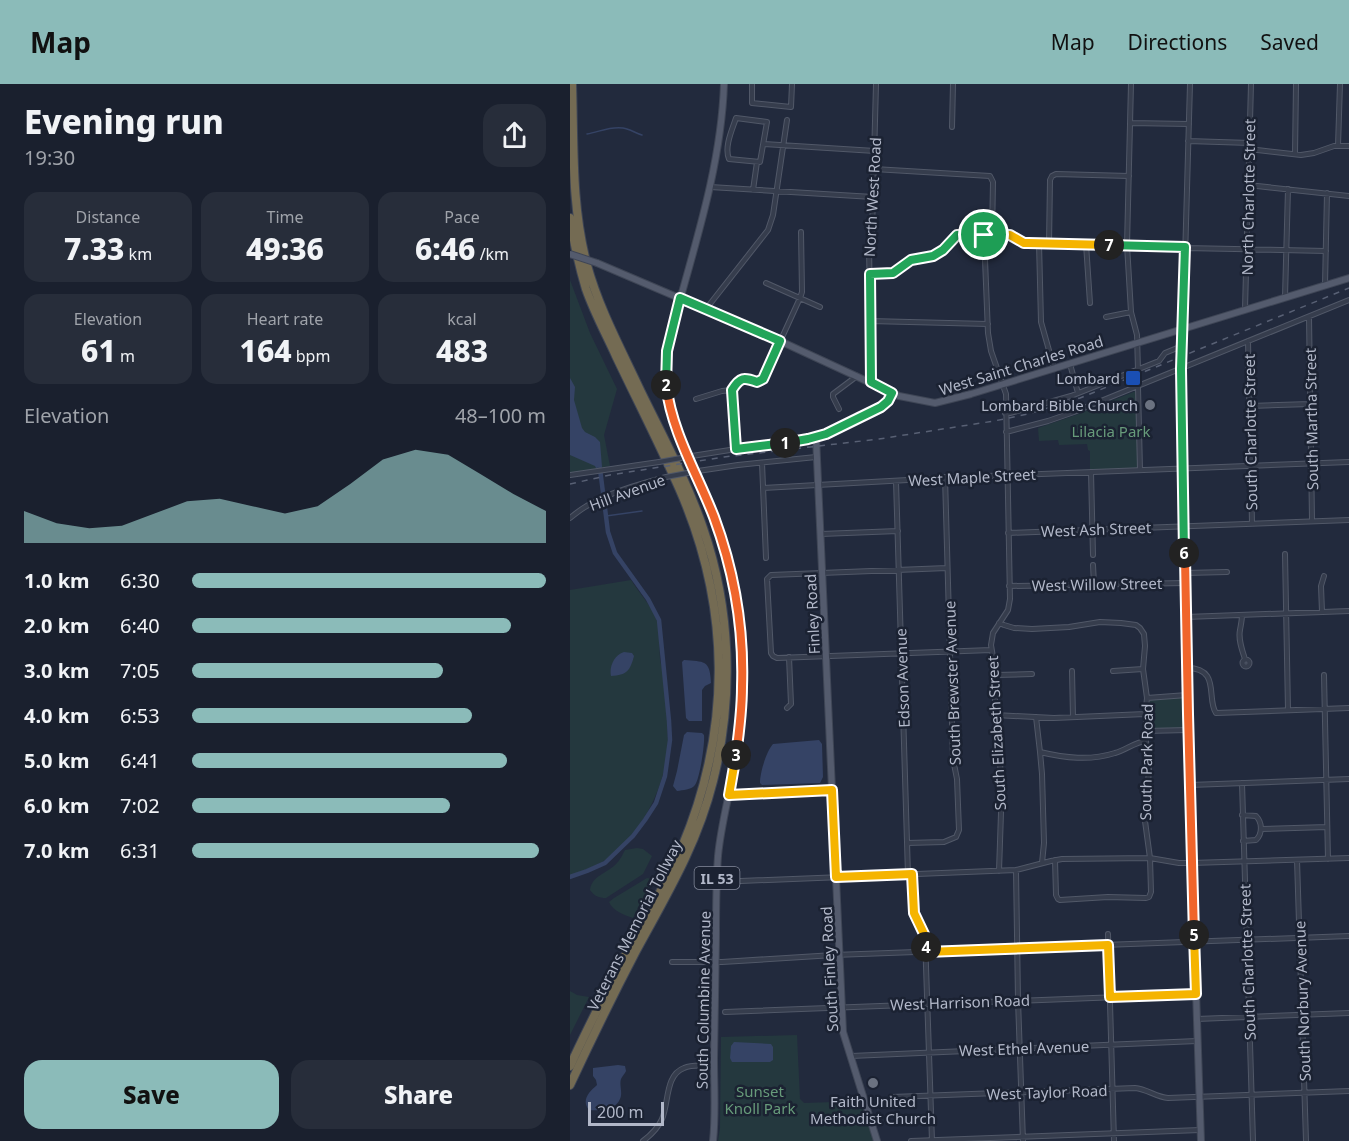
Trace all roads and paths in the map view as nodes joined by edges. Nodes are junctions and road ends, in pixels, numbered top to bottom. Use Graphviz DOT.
graph roads {
  1 [pos="572,84"];
  2 [pos="724,84"];
  3 [pos="752,84"];
  4 [pos="792,84"];
  5 [pos="876,84"];
  6 [pos="953,84"];
  7 [pos="1131,84"];
  8 [pos="1190,84"];
  9 [pos="1251,84"];
  10 [pos="1296,84"];
  11 [pos="1340,84"];
  12 [pos="787,120"];
  13 [pos="1130,123"];
  14 [pos="1189,124"];
  15 [pos="952,127"];
  16 [pos="1188,141"];
  17 [pos="1250,142"];
  18 [pos="764,144"];
  19 [pos="783,146"];
  20 [pos="1338,146"];
  21 [pos="1349,146"];
  22 [pos="1249,149"];
  23 [pos="875,151"];
  24 [pos="1294,154"];
  25 [pos="757,162"];
  26 [pos="874,169"];
  27 [pos="1129,176"];
  28 [pos="1248,185"];
  29 [pos="710,187"];
  30 [pos="1288,189"];
  31 [pos="753,190"];
  32 [pos="776,192"];
  33 [pos="1327,194"];
  34 [pos="1349,196"];
  35 [pos="873,197"];
  36 [pos="570,218"];
  37 [pos="801,232"];
  38 [pos="984,235"];
  39 [pos="992,235"];
  40 [pos="1039,243"];
  41 [pos="1048,244"];
  42 [pos="1086,244"];
  43 [pos="1127,245"];
  44 [pos="1185,247"];
  45 [pos="1246,249"];
  46 [pos="1287,250"];
  47 [pos="1326,251"];
  48 [pos="570,254"];
  49 [pos="870,274"];
  50 [pos="1349,278"];
  51 [pos="766,283"];
  52 [pos="1325,285"];
  53 [pos="680,298"];
  54 [pos="800,298"];
  55 [pos="1285,298"];
  56 [pos="1349,300"];
  57 [pos="1090,303"];
  58 [pos="820,307"];
  59 [pos="705,310"];
  60 [pos="1245,310"];
  61 [pos="1131,312"];
  62 [pos="1106,317"];
  63 [pos="1309,317"];
  64 [pos="870,321"];
  65 [pos="988,324"];
  66 [pos="1183,329"];
  67 [pos="780,341"];
  68 [pos="1248,341"];
  69 [pos="1137,343"];
  70 [pos="1182,345"];
  71 [pos="1070,364"];
  72 [pos="1054,369"];
  73 [pos="1181,369"];
  74 [pos="1138,370"];
  75 [pos="857,376"];
  76 [pos="871,382"];
  77 [pos="1003,385"];
  78 [pos="1138,387"];
  79 [pos="732,390"];
  80 [pos="892,393"];
  81 [pos="1078,393"];
  82 [pos="696,399"];
  83 [pos="1311,404"];
  84 [pos="1250,406"];
  85 [pos="839,409"];
  86 [pos="1005,413"];
  87 [pos="1005,432"];
  88 [pos="816,437"];
  89 [pos="736,449"];
  90 [pos="817,457"];
  91 [pos="762,462"];
  92 [pos="1349,462"];
  93 [pos="1312,464"];
  94 [pos="1251,466"];
  95 [pos="1182,469"];
  96 [pos="1140,470"];
  97 [pos="1091,472"];
  98 [pos="570,475"];
  99 [pos="1006,475"];
  100 [pos="945,477"];
  101 [pos="896,481"];
  102 [pos="819,485"];
  103 [pos="763,488"];
  104 [pos="570,518"];
  105 [pos="1349,520"];
  106 [pos="1312,521"];
  107 [pos="1252,523"];
  108 [pos="1184,526"];
  109 [pos="1092,529"];
  110 [pos="898,531"];
  111 [pos="1008,532"];
  112 [pos="820,534"];
  113 [pos="1285,554"];
  114 [pos="1093,555"];
  115 [pos="766,558"];
  116 [pos="1093,565"];
  117 [pos="947,568"];
  118 [pos="899,570"];
  119 [pos="1227,572"];
  120 [pos="822,573"];
  121 [pos="1185,573"];
  122 [pos="1324,576"];
  123 [pos="1185,583"];
  124 [pos="1094,584"];
  125 [pos="1010,586"];
  126 [pos="1349,611"];
  127 [pos="1322,612"];
  128 [pos="1286,613"];
  129 [pos="1242,615"];
  130 [pos="1185,617"];
  131 [pos="999,623"];
  132 [pos="991,650"];
  133 [pos="950,652"];
  134 [pos="901,653"];
  135 [pos="826,656"];
  136 [pos="789,657"];
  137 [pos="1245,659"];
  138 [pos="1186,668"];
  139 [pos="1143,669"];
  140 [pos="1113,670"];
  141 [pos="1072,671"];
  142 [pos="1032,674"];
  143 [pos="995,675"];
  144 [pos="1324,675"];
  145 [pos="1187,695"];
  146 [pos="1147,698"];
  147 [pos="787,708"];
  148 [pos="1349,708"];
  149 [pos="1324,709"];
  150 [pos="1288,710"];
  151 [pos="1146,714"];
  152 [pos="994,715"];
  153 [pos="1036,717"];
  154 [pos="1074,717"];
  155 [pos="1188,730"];
  156 [pos="1146,731"];
  157 [pos="1146,741"];
  158 [pos="1040,752"];
  159 [pos="1349,779"];
  160 [pos="1326,780"];
  161 [pos="1242,783"];
  162 [pos="1189,785"];
  163 [pos="832,790"];
  164 [pos="729,795"];
  165 [pos="1242,815"];
  166 [pos="1327,827"];
  167 [pos="1261,829"];
  168 [pos="1243,842"];
  169 [pos="907,843"];
  170 [pos="1150,858"];
  171 [pos="1349,858"];
  172 [pos="1328,859"];
  173 [pos="1055,860"];
  174 [pos="1297,860"];
  175 [pos="1244,862"];
  176 [pos="1042,863"];
  177 [pos="1191,863"];
  178 [pos="1016,870"];
  179 [pos="999,871"];
  180 [pos="910,874"];
  181 [pos="836,877"];
  182 [pos="717,882"];
  183 [pos="1108,934"];
  184 [pos="1349,936"];
  185 [pos="1300,938"];
  186 [pos="1246,939"];
  187 [pos="1194,942"];
  188 [pos="1108,945"];
  189 [pos="1017,949"];
  190 [pos="926,952"];
  191 [pos="840,955"];
  192 [pos="672,962"];
  193 [pos="716,962"];
  194 [pos="1196,994"];
  195 [pos="1110,997"];
  196 [pos="1018,1000"];
  197 [pos="928,1004"];
  198 [pos="715,1007"];
  199 [pos="842,1007"];
  200 [pos="725,1011"];
  201 [pos="1349,1013"];
  202 [pos="1302,1015"];
  203 [pos="1249,1017"];
  204 [pos="715,1018"];
  205 [pos="1197,1019"];
  206 [pos="1197,1041"];
  207 [pos="1111,1045"];
  208 [pos="1020,1048"];
  209 [pos="929,1052"];
  210 [pos="851,1056"];
  211 [pos="570,1066"];
  212 [pos="714,1066"];
  213 [pos="570,1085"];
  214 [pos="1113,1089"];
  215 [pos="1349,1091"];
  216 [pos="1022,1093"];
  217 [pos="1305,1093"];
  218 [pos="1252,1095"];
  219 [pos="931,1096"];
  220 [pos="892,1097"];
  221 [pos="1199,1097"];
  222 [pos="1200,1130"];
  223 [pos="1114,1134"];
  224 [pos="1023,1139"];
  225 [pos="643,1141"];
  226 [pos="713,1141"];
  227 [pos="877,1141"];
  228 [pos="911,1141"];
  229 [pos="932,1141"];
  230 [pos="1114,1141"];
  231 [pos="1201,1141"];
  232 [pos="1253,1141"];
  233 [pos="1306,1141"];
  1 -- 213 [label="highway, Veterans Memorial Tollway"];
  2 -- 29 [label="main road, IL 53"];
  3 -- 4 [label="street"];
  5 -- 23 [label="street, North West Road"];
  6 -- 15 [label="street"];
  7 -- 13 [label="street"];
  8 -- 14 [label="street"];
  9 -- 17 [label="street, North Charlotte Street"];
  10 -- 24 [label="street"];
  11 -- 20 [label="street"];
  12 -- 19 [label="street"];
  13 -- 14 [label="street"];
  13 -- 27 [label="street"];
  14 -- 16 [label="street"];
  16 -- 17 [label="street"];
  16 -- 44 [label="street"];
  17 -- 22 [label="street, North Charlotte Street"];
  18 -- 19 [label="street"];
  18 -- 25 [label="street"];
  18 -- 25 [label="street"];
  19 -- 23 [label="street"];
  19 -- 32 [label="street"];
  20 -- 21 [label="street"];
  20 -- 24 [label="street"];
  22 -- 24 [label="street"];
  22 -- 28 [label="street, North Charlotte Street"];
  23 -- 26 [label="street, North West Road"];
  25 -- 31 [label="street"];
  26 -- 35 [label="street, North West Road"];
  26 -- 39 [label="street"];
  27 -- 41 [label="street"];
  27 -- 43 [label="street"];
  28 -- 30 [label="street"];
  28 -- 45 [label="street, North Charlotte Street"];
  29 -- 31 [label="street"];
  29 -- 53 [label="main road, IL 53"];
  30 -- 33 [label="street"];
  30 -- 46 [label="street"];
  31 -- 32 [label="street"];
  32 -- 35 [label="street"];
  32 -- 59 [label="street"];
  33 -- 34 [label="street"];
  33 -- 47 [label="street"];
  35 -- 49 [label="street, North West Road"];
  36 -- 211 [label="highway, Veterans Memorial Tollway"];
  37 -- 54 [label="street"];
  38 -- 39 [label="street"];
  38 -- 49 [label="street"];
  38 -- 65 [label="street, South Elizabeth Street"];
  39 -- 40 [label="street"];
  40 -- 41 [label="street"];
  40 -- 72 [label="street"];
  41 -- 42 [label="street"];
  42 -- 43 [label="street"];
  42 -- 57 [label="street"];
  43 -- 44 [label="street"];
  43 -- 61 [label="street"];
  44 -- 45 [label="street"];
  44 -- 66 [label="street"];
  45 -- 46 [label="street"];
  45 -- 60 [label="street, North Charlotte Street"];
  46 -- 47 [label="street"];
  46 -- 55 [label="street"];
  47 -- 52 [label="street"];
  48 -- 53 [label="main road, West Saint Charles Road, bridge"];
  49 -- 64 [label="street, North West Road"];
  50 -- 52 [label="main road, West Saint Charles Road"];
  51 -- 54 [label="street"];
  52 -- 55 [label="main road, West Saint Charles Road"];
  53 -- 59 [label="main road, West Saint Charles Road"];
  53 -- 164 [label="main road, South Columbine Avenue / IL 53"];
  54 -- 58 [label="street"];
  54 -- 67 [label="street"];
  55 -- 60 [label="main road, West Saint Charles Road"];
  56 -- 63 [label="street"];
  59 -- 67 [label="main road, West Saint Charles Road"];
  60 -- 66 [label="main road, West Saint Charles Road"];
  61 -- 62 [label="street"];
  61 -- 69 [label="street"];
  63 -- 68 [label="street"];
  63 -- 83 [label="street, South Martha Street"];
  64 -- 65 [label="street"];
  64 -- 76 [label="street, North West Road"];
  65 -- 77 [label="street, South Elizabeth Street"];
  66 -- 69 [label="main road, West Saint Charles Road"];
  66 -- 70 [label="main road"];
  67 -- 75 [label="main road, West Saint Charles Road"];
  67 -- 79 [label="street"];
  68 -- 73 [label="street"];
  68 -- 84 [label="street, South Charlotte Street"];
  69 -- 71 [label="main road, West Saint Charles Road"];
  69 -- 74 [label="street"];
  70 -- 73 [label="main road"];
  70 -- 74 [label="street"];
  71 -- 72 [label="main road, West Saint Charles Road"];
  71 -- 81 [label="street"];
  72 -- 77 [label="main road, West Saint Charles Road"];
  73 -- 78 [label="street"];
  73 -- 95 [label="main road"];
  74 -- 81 [label="street"];
  75 -- 76 [label="main road, West Saint Charles Road"];
  75 -- 85 [label="street"];
  76 -- 80 [label="main road, West Saint Charles Road"];
  77 -- 80 [label="main road, West Saint Charles Road"];
  77 -- 86 [label="street, South Elizabeth Street"];
  78 -- 87 [label="street"];
  78 -- 96 [label="street"];
  79 -- 82 [label="street"];
  79 -- 89 [label="street"];
  80 -- 88 [label="main road"];
  81 -- 86 [label="street"];
  83 -- 84 [label="street"];
  83 -- 93 [label="street, South Martha Street"];
  84 -- 94 [label="street, South Charlotte Street"];
  86 -- 87 [label="street, South Elizabeth Street"];
  87 -- 99 [label="street, South Elizabeth Street"];
  88 -- 89 [label="street"];
  88 -- 90 [label="main road, Finley Road"];
  89 -- 98 [label="street, bridge"];
  90 -- 91 [label="street, Hill Avenue"];
  90 -- 102 [label="main road, Finley Road"];
  91 -- 103 [label="street"];
  91 -- 104 [label="street, Hill Avenue, bridge"];
  92 -- 93 [label="street, West Maple Street"];
  93 -- 94 [label="street, West Maple Street"];
  93 -- 106 [label="street, South Martha Street"];
  94 -- 95 [label="street, West Maple Street"];
  94 -- 107 [label="street, South Charlotte Street"];
  95 -- 96 [label="street, West Maple Street"];
  95 -- 108 [label="main road"];
  96 -- 97 [label="street, West Maple Street"];
  97 -- 99 [label="street, West Maple Street"];
  97 -- 109 [label="street"];
  99 -- 100 [label="street, West Maple Street"];
  99 -- 111 [label="street, South Elizabeth Street"];
  100 -- 101 [label="street, West Maple Street"];
  100 -- 117 [label="street, South Brewster Avenue"];
  101 -- 102 [label="street, West Maple Street"];
  101 -- 110 [label="street, Edson Avenue"];
  102 -- 103 [label="street, West Maple Street"];
  102 -- 112 [label="main road, Finley Road"];
  103 -- 115 [label="street"];
  105 -- 106 [label="street, West Ash Street"];
  106 -- 107 [label="street, West Ash Street"];
  107 -- 108 [label="street, West Ash Street"];
  108 -- 109 [label="street, West Ash Street"];
  108 -- 121 [label="main road"];
  109 -- 111 [label="street, West Ash Street"];
  109 -- 114 [label="street"];
  110 -- 112 [label="street"];
  110 -- 118 [label="street, Edson Avenue"];
  111 -- 125 [label="street, South Elizabeth Street"];
  112 -- 120 [label="main road, Finley Road"];
  113 -- 128 [label="street"];
  116 -- 124 [label="street"];
  117 -- 118 [label="street"];
  117 -- 133 [label="street, South Brewster Avenue"];
  118 -- 120 [label="street"];
  118 -- 134 [label="street, Edson Avenue"];
  119 -- 121 [label="street"];
  120 -- 135 [label="main road, Finley Road"];
  120 -- 136 [label="street"];
  121 -- 123 [label="main road"];
  122 -- 127 [label="street"];
  123 -- 124 [label="street, West Willow Street"];
  123 -- 130 [label="main road"];
  124 -- 125 [label="street, West Willow Street"];
  125 -- 131 [label="street, South Elizabeth Street"];
  126 -- 127 [label="street"];
  127 -- 128 [label="street"];
  128 -- 129 [label="street"];
  128 -- 150 [label="street"];
  129 -- 130 [label="street"];
  129 -- 137 [label="street"];
  130 -- 138 [label="main road"];
  131 -- 132 [label="street, South Elizabeth Street"];
  131 -- 139 [label="street, South Park Road"];
  132 -- 133 [label="street"];
  132 -- 143 [label="street, South Elizabeth Street"];
  133 -- 134 [label="street"];
  133 -- 169 [label="street, South Brewster Avenue"];
  134 -- 135 [label="street"];
  134 -- 169 [label="street, Edson Avenue"];
  135 -- 136 [label="street"];
  135 -- 163 [label="main road, Finley Road"];
  136 -- 147 [label="street"];
  138 -- 145 [label="main road"];
  138 -- 150 [label="street"];
  139 -- 140 [label="street"];
  139 -- 146 [label="street, South Park Road"];
  141 -- 154 [label="street"];
  142 -- 143 [label="street"];
  143 -- 152 [label="street, South Elizabeth Street"];
  144 -- 149 [label="street"];
  145 -- 146 [label="street"];
  145 -- 155 [label="main road"];
  146 -- 151 [label="street, South Park Road"];
  148 -- 149 [label="street"];
  149 -- 150 [label="street"];
  149 -- 160 [label="street"];
  151 -- 154 [label="street"];
  151 -- 156 [label="street, South Park Road"];
  152 -- 153 [label="street"];
  152 -- 179 [label="street, South Elizabeth Street"];
  153 -- 154 [label="street"];
  153 -- 158 [label="street"];
  155 -- 156 [label="street"];
  155 -- 162 [label="main road"];
  156 -- 157 [label="street, South Park Road"];
  157 -- 158 [label="street"];
  157 -- 170 [label="street, South Park Road"];
  158 -- 176 [label="street"];
  159 -- 160 [label="street"];
  160 -- 161 [label="street"];
  160 -- 166 [label="street"];
  161 -- 162 [label="street"];
  161 -- 165 [label="street, South Charlotte Street"];
  162 -- 177 [label="main road"];
  163 -- 164 [label="street"];
  163 -- 181 [label="main road, South Finley Road"];
  164 -- 182 [label="main road, South Columbine Avenue / IL 53"];
  165 -- 167 [label="street"];
  165 -- 168 [label="street, South Charlotte Street"];
  166 -- 167 [label="street"];
  166 -- 172 [label="street"];
  167 -- 168 [label="street"];
  168 -- 175 [label="street, South Charlotte Street"];
  169 -- 180 [label="street, Edson Avenue"];
  170 -- 173 [label="street"];
  170 -- 173 [label="street, South Park Road"];
  170 -- 177 [label="street"];
  171 -- 172 [label="street"];
  172 -- 174 [label="street"];
  173 -- 176 [label="street"];
  174 -- 175 [label="street"];
  174 -- 185 [label="street, South Norbury Avenue"];
  175 -- 177 [label="street"];
  175 -- 186 [label="street, South Charlotte Street"];
  176 -- 178 [label="street"];
  177 -- 187 [label="main road"];
  178 -- 179 [label="street"];
  178 -- 189 [label="street"];
  179 -- 180 [label="street"];
  180 -- 181 [label="street"];
  180 -- 190 [label="street, Edson Avenue"];
  181 -- 182 [label="street"];
  181 -- 191 [label="main road, South Finley Road"];
  182 -- 193 [label="main road, South Columbine Avenue / IL 53"];
  183 -- 188 [label="street"];
  184 -- 185 [label="street"];
  185 -- 186 [label="street"];
  185 -- 202 [label="street, South Norbury Avenue"];
  186 -- 187 [label="street"];
  186 -- 203 [label="street, South Charlotte Street"];
  187 -- 188 [label="street"];
  187 -- 194 [label="main road"];
  188 -- 189 [label="street"];
  188 -- 195 [label="street"];
  189 -- 190 [label="street"];
  189 -- 196 [label="street"];
  190 -- 191 [label="street"];
  190 -- 197 [label="street, Edson Avenue"];
  191 -- 193 [label="street"];
  191 -- 199 [label="main road, South Finley Road"];
  192 -- 193 [label="street"];
  193 -- 198 [label="main road, South Columbine Avenue / IL 53"];
  194 -- 195 [label="street, West Harrison Road"];
  194 -- 205 [label="main road"];
  195 -- 196 [label="street, West Harrison Road"];
  195 -- 207 [label="street"];
  196 -- 197 [label="street, West Harrison Road"];
  196 -- 208 [label="street"];
  197 -- 199 [label="street, West Harrison Road"];
  197 -- 209 [label="street, Edson Avenue"];
  198 -- 200 [label="main road"];
  198 -- 204 [label="main road, South Columbine Avenue / IL 53"];
  199 -- 200 [label="street, West Harrison Road"];
  199 -- 210 [label="main road, South Finley Road"];
  200 -- 204 [label="main road"];
  201 -- 202 [label="street"];
  202 -- 203 [label="street"];
  202 -- 217 [label="street, South Norbury Avenue"];
  203 -- 205 [label="street"];
  203 -- 218 [label="street, South Charlotte Street"];
  204 -- 212 [label="main road, South Columbine Avenue / IL 53"];
  205 -- 206 [label="main road"];
  206 -- 207 [label="street, West Ethel Avenue"];
  206 -- 221 [label="main road"];
  207 -- 208 [label="street, West Ethel Avenue"];
  207 -- 214 [label="street"];
  208 -- 209 [label="street, West Ethel Avenue"];
  208 -- 216 [label="street"];
  209 -- 210 [label="street, West Ethel Avenue"];
  209 -- 219 [label="street, Edson Avenue"];
  210 -- 227 [label="main road, South Finley Road"];
  212 -- 225 [label="street"];
  212 -- 226 [label="main road, South Columbine Avenue / IL 53"];
  214 -- 216 [label="street, West Taylor Road"];
  214 -- 221 [label="street, West Taylor Road"];
  214 -- 223 [label="street"];
  215 -- 217 [label="street, West Taylor Road"];
  216 -- 219 [label="street, West Taylor Road"];
  216 -- 224 [label="street"];
  217 -- 218 [label="street, West Taylor Road"];
  217 -- 233 [label="street, South Norbury Avenue"];
  218 -- 221 [label="street, West Taylor Road"];
  218 -- 232 [label="street, South Charlotte Street"];
  219 -- 220 [label="street, West Taylor Road"];
  219 -- 229 [label="street, Edson Avenue"];
  221 -- 222 [label="main road"];
  222 -- 223 [label="street"];
  222 -- 231 [label="main road"];
  223 -- 224 [label="street"];
  223 -- 230 [label="street"];
  224 -- 229 [label="street"];
  228 -- 229 [label="street"];
}
